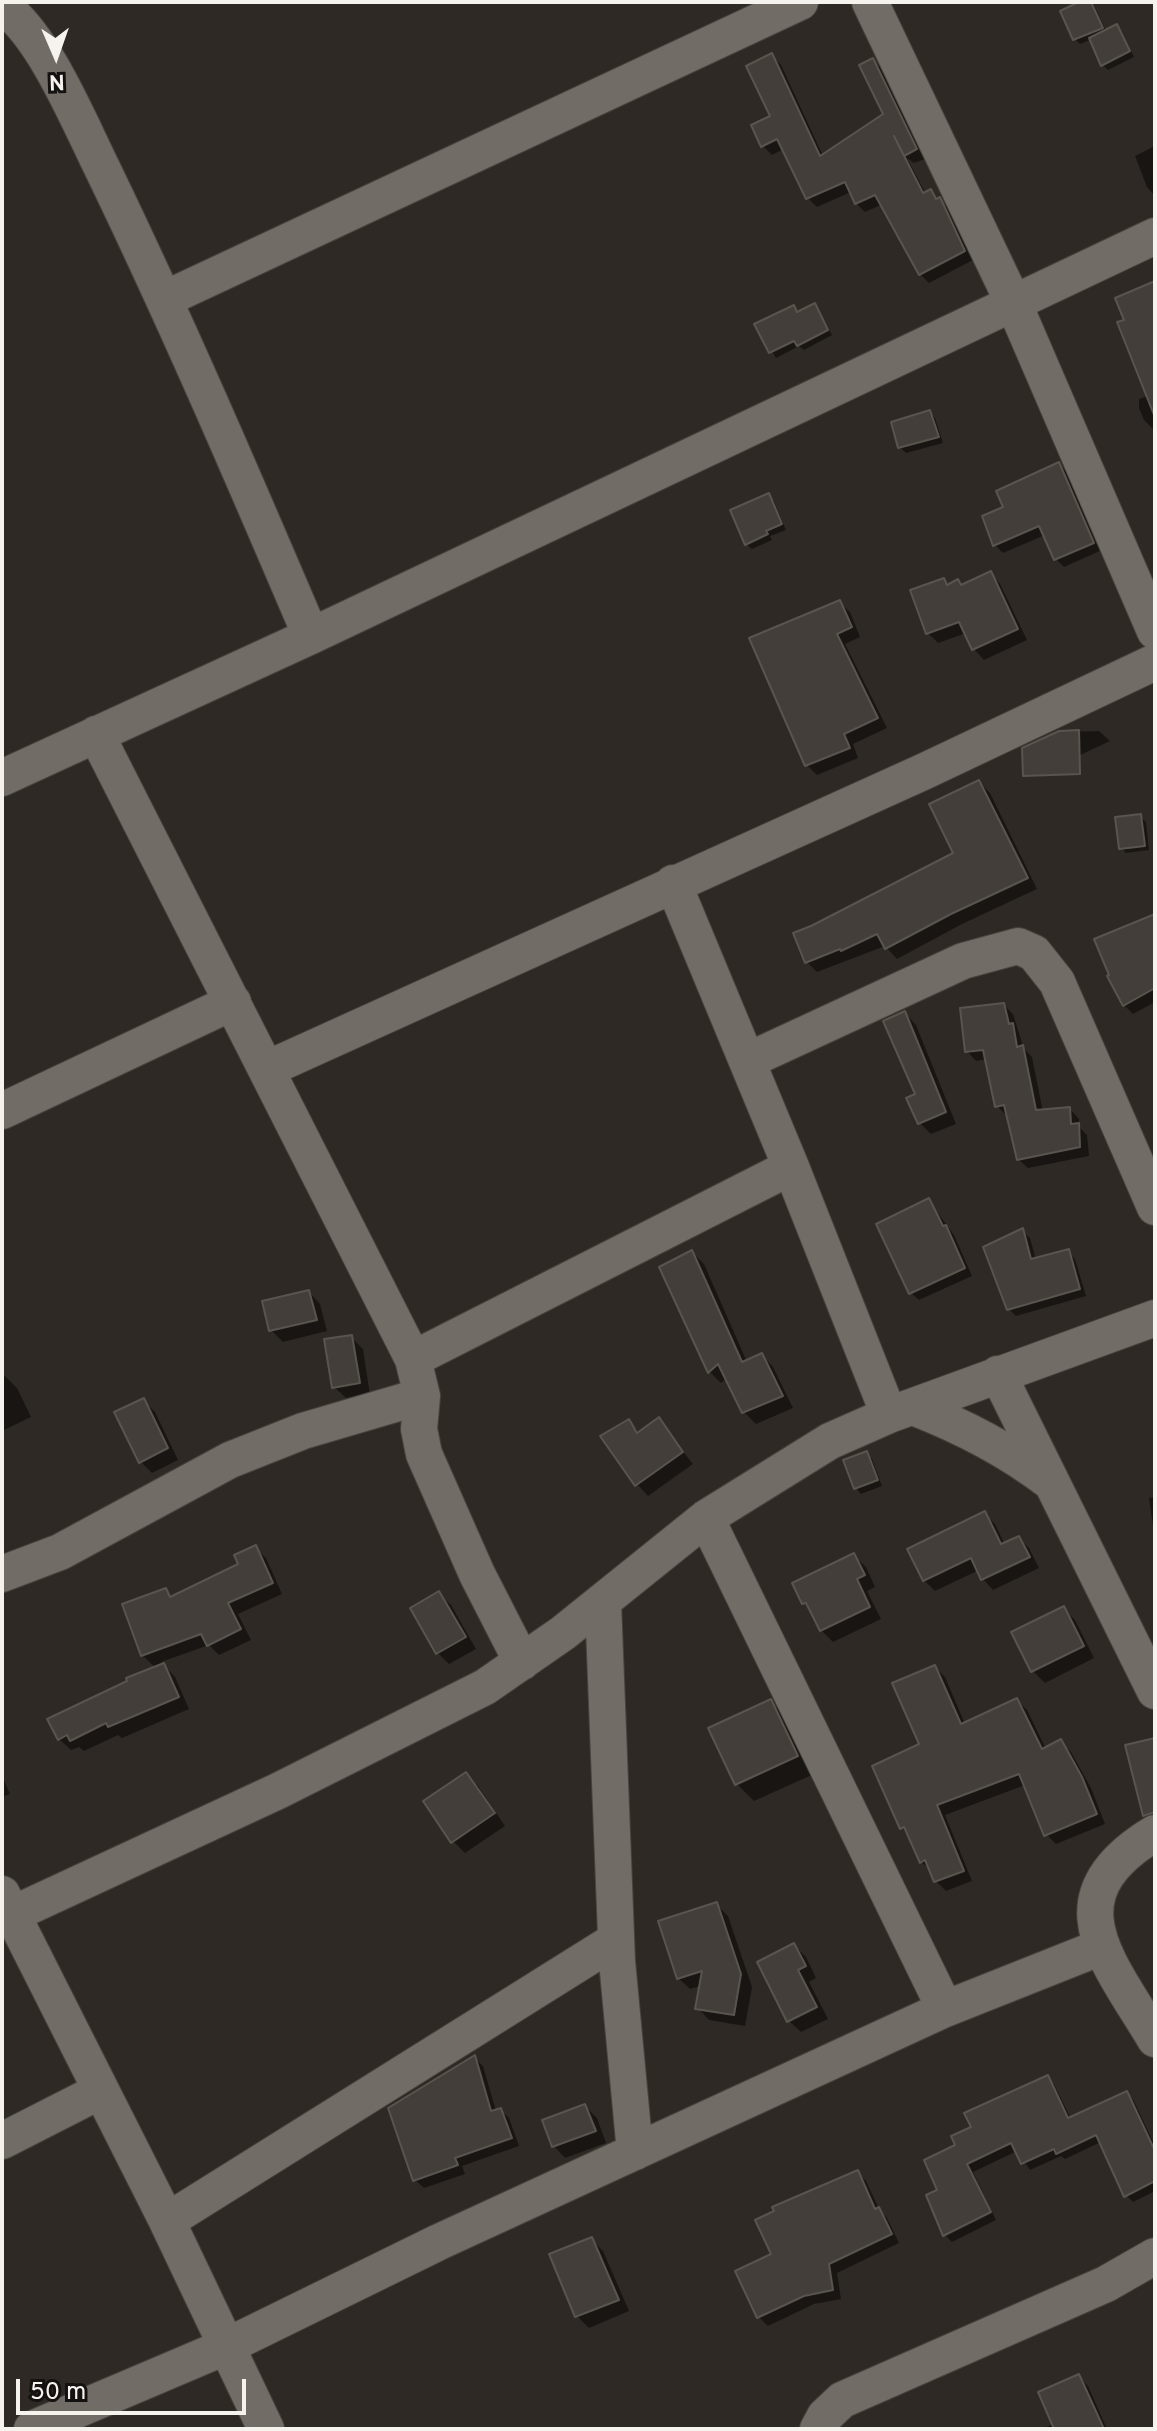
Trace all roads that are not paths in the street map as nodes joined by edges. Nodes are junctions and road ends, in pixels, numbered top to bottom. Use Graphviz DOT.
graph roads {
  1 [pos="800,2"];
  2 [pos="870,2"];
  3 [pos="2,6"];
  4 [pos="1155,236"];
  5 [pos="165,299"];
  6 [pos="1013,302"];
  7 [pos="1155,631"];
  8 [pos="311,636"];
  9 [pos="1155,662"];
  10 [pos="96,734"];
  11 [pos="2,778"];
  12 [pos="673,883"];
  13 [pos="233,1002"];
  14 [pos="747,1061"];
  15 [pos="267,1069"];
  16 [pos="2,1111"];
  17 [pos="791,1167"];
  18 [pos="1155,1207"];
  19 [pos="1155,1318"];
  20 [pos="413,1359"];
  21 [pos="998,1374"];
  22 [pos="422,1396"];
  23 [pos="901,1411"];
  24 [pos="1054,1484"];
  25 [pos="706,1518"];
  26 [pos="2,1574"];
  27 [pos="603,1602"];
  28 [pos="522,1662"];
  29 [pos="1155,1691"];
  30 [pos="1155,1833"];
  31 [pos="8,1904"];
  32 [pos="616,1940"];
  33 [pos="1101,1947"];
  34 [pos="945,2009"];
  35 [pos="1155,2039"];
  36 [pos="100,2091"];
  37 [pos="2,2141"];
  38 [pos="635,2152"];
  39 [pos="167,2221"];
  40 [pos="1155,2256"];
  41 [pos="225,2347"];
  42 [pos="32,2429"];
  43 [pos="266,2429"];
  44 [pos="818,2429"];
  1 -- 5 [label="street"];
  2 -- 6 [label="street"];
  3 -- 5 [label="street"];
  4 -- 6 [label="street"];
  5 -- 8 [label="street"];
  6 -- 7 [label="street"];
  6 -- 8 [label="street"];
  8 -- 10 [label="street"];
  9 -- 12 [label="street"];
  10 -- 11 [label="street"];
  10 -- 13 [label="street"];
  12 -- 14 [label="street"];
  12 -- 15 [label="street"];
  13 -- 15 [label="street"];
  13 -- 16 [label="street"];
  14 -- 17 [label="street"];
  14 -- 18 [label="street"];
  15 -- 20 [label="street"];
  17 -- 20 [label="street"];
  17 -- 23 [label="street"];
  19 -- 21 [label="street"];
  20 -- 22 [label="street"];
  21 -- 23 [label="street"];
  21 -- 24 [label="street"];
  22 -- 26 [label="street"];
  22 -- 28 [label="street"];
  23 -- 24 [label="street"];
  23 -- 25 [label="street"];
  24 -- 29 [label="street"];
  25 -- 27 [label="street"];
  25 -- 34 [label="street"];
  27 -- 28 [label="street"];
  27 -- 32 [label="street"];
  28 -- 31 [label="street"];
  30 -- 33 [label="street"];
  31 -- 36 [label="street"];
  32 -- 38 [label="street"];
  32 -- 39 [label="street"];
  33 -- 34 [label="street"];
  33 -- 35 [label="street"];
  34 -- 38 [label="street"];
  36 -- 37 [label="street"];
  36 -- 39 [label="street"];
  38 -- 41 [label="street"];
  39 -- 41 [label="street"];
  40 -- 44 [label="street"];
  41 -- 42 [label="street"];
  41 -- 43 [label="street"];
}
